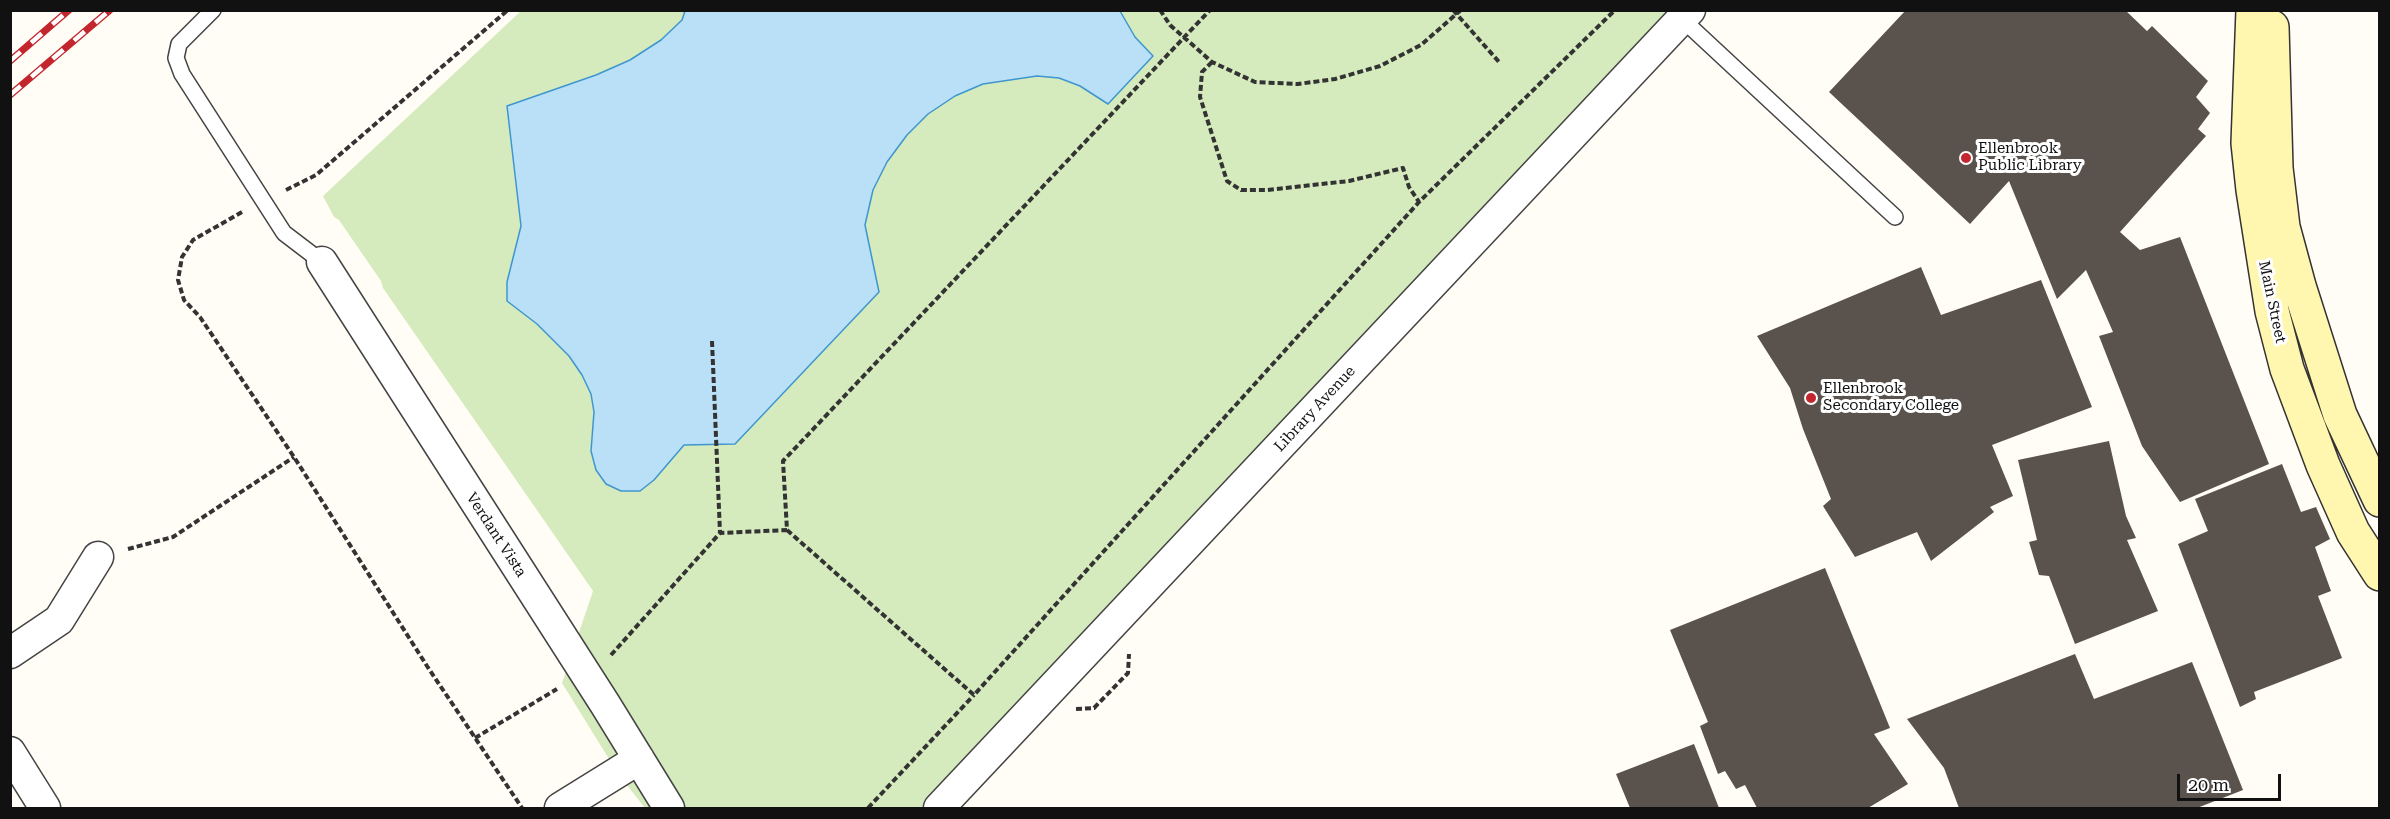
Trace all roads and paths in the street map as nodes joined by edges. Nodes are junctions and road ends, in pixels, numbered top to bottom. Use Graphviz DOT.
graph roads {
  1 [pos="213,10"];
  2 [pos="508,10"];
  3 [pos="1160,10"];
  4 [pos="1210,10"];
  5 [pos="1453,10"];
  6 [pos="1461,10"];
  7 [pos="1615,10"];
  8 [pos="2253,10"];
  9 [pos="2273,10"];
  10 [pos="1457,15"];
  11 [pos="1686,15"];
  12 [pos="1184,37"];
  13 [pos="1212,62"];
  14 [pos="1499,62"];
  15 [pos="263,201"];
  16 [pos="1419,202"];
  17 [pos="1895,217"];
  18 [pos="322,262"];
  19 [pos="712,341"];
  20 [pos="294,457"];
  21 [pos="2379,500"];
  22 [pos="787,530"];
  23 [pos="720,533"];
  24 [pos="98,558"];
  25 [pos="2379,574"];
  26 [pos="10,653"];
  27 [pos="585,673"];
  28 [pos="974,695"];
  29 [pos="475,738"];
  30 [pos="10,752"];
  31 [pos="639,759"];
  32 [pos="45,808"];
  33 [pos="522,808"];
  34 [pos="561,808"];
  35 [pos="669,808"];
  36 [pos="868,808"];
  37 [pos="939,808"];
  1 -- 15 [label="lane"];
  2 -- 15 [label="path"];
  3 -- 12 [label="path"];
  4 -- 12 [label="path"];
  5 -- 10 [label="path"];
  6 -- 10 [label="path"];
  7 -- 16 [label="path"];
  8 -- 25 [label="main road, Main Street"];
  9 -- 21 [label="main road, Main Street"];
  10 -- 13 [label="path"];
  10 -- 14 [label="path"];
  11 -- 17 [label="lane"];
  11 -- 37 [label="street, Library Avenue"];
  12 -- 13 [label="path"];
  12 -- 22 [label="path"];
  13 -- 16 [label="path"];
  15 -- 18 [label="lane"];
  15 -- 20 [label="path"];
  16 -- 28 [label="path"];
  18 -- 27 [label="street, Verdant Vista"];
  19 -- 23 [label="path"];
  20 -- 24 [label="path"];
  20 -- 29 [label="path"];
  22 -- 23 [label="path"];
  22 -- 28 [label="path"];
  23 -- 27 [label="path"];
  24 -- 26 [label="street"];
  27 -- 29 [label="path"];
  27 -- 31 [label="street, Verdant Vista"];
  28 -- 36 [label="path"];
  29 -- 33 [label="path"];
  30 -- 32 [label="street"];
  31 -- 34 [label="street"];
  31 -- 35 [label="street, Verdant Vista"];
}
